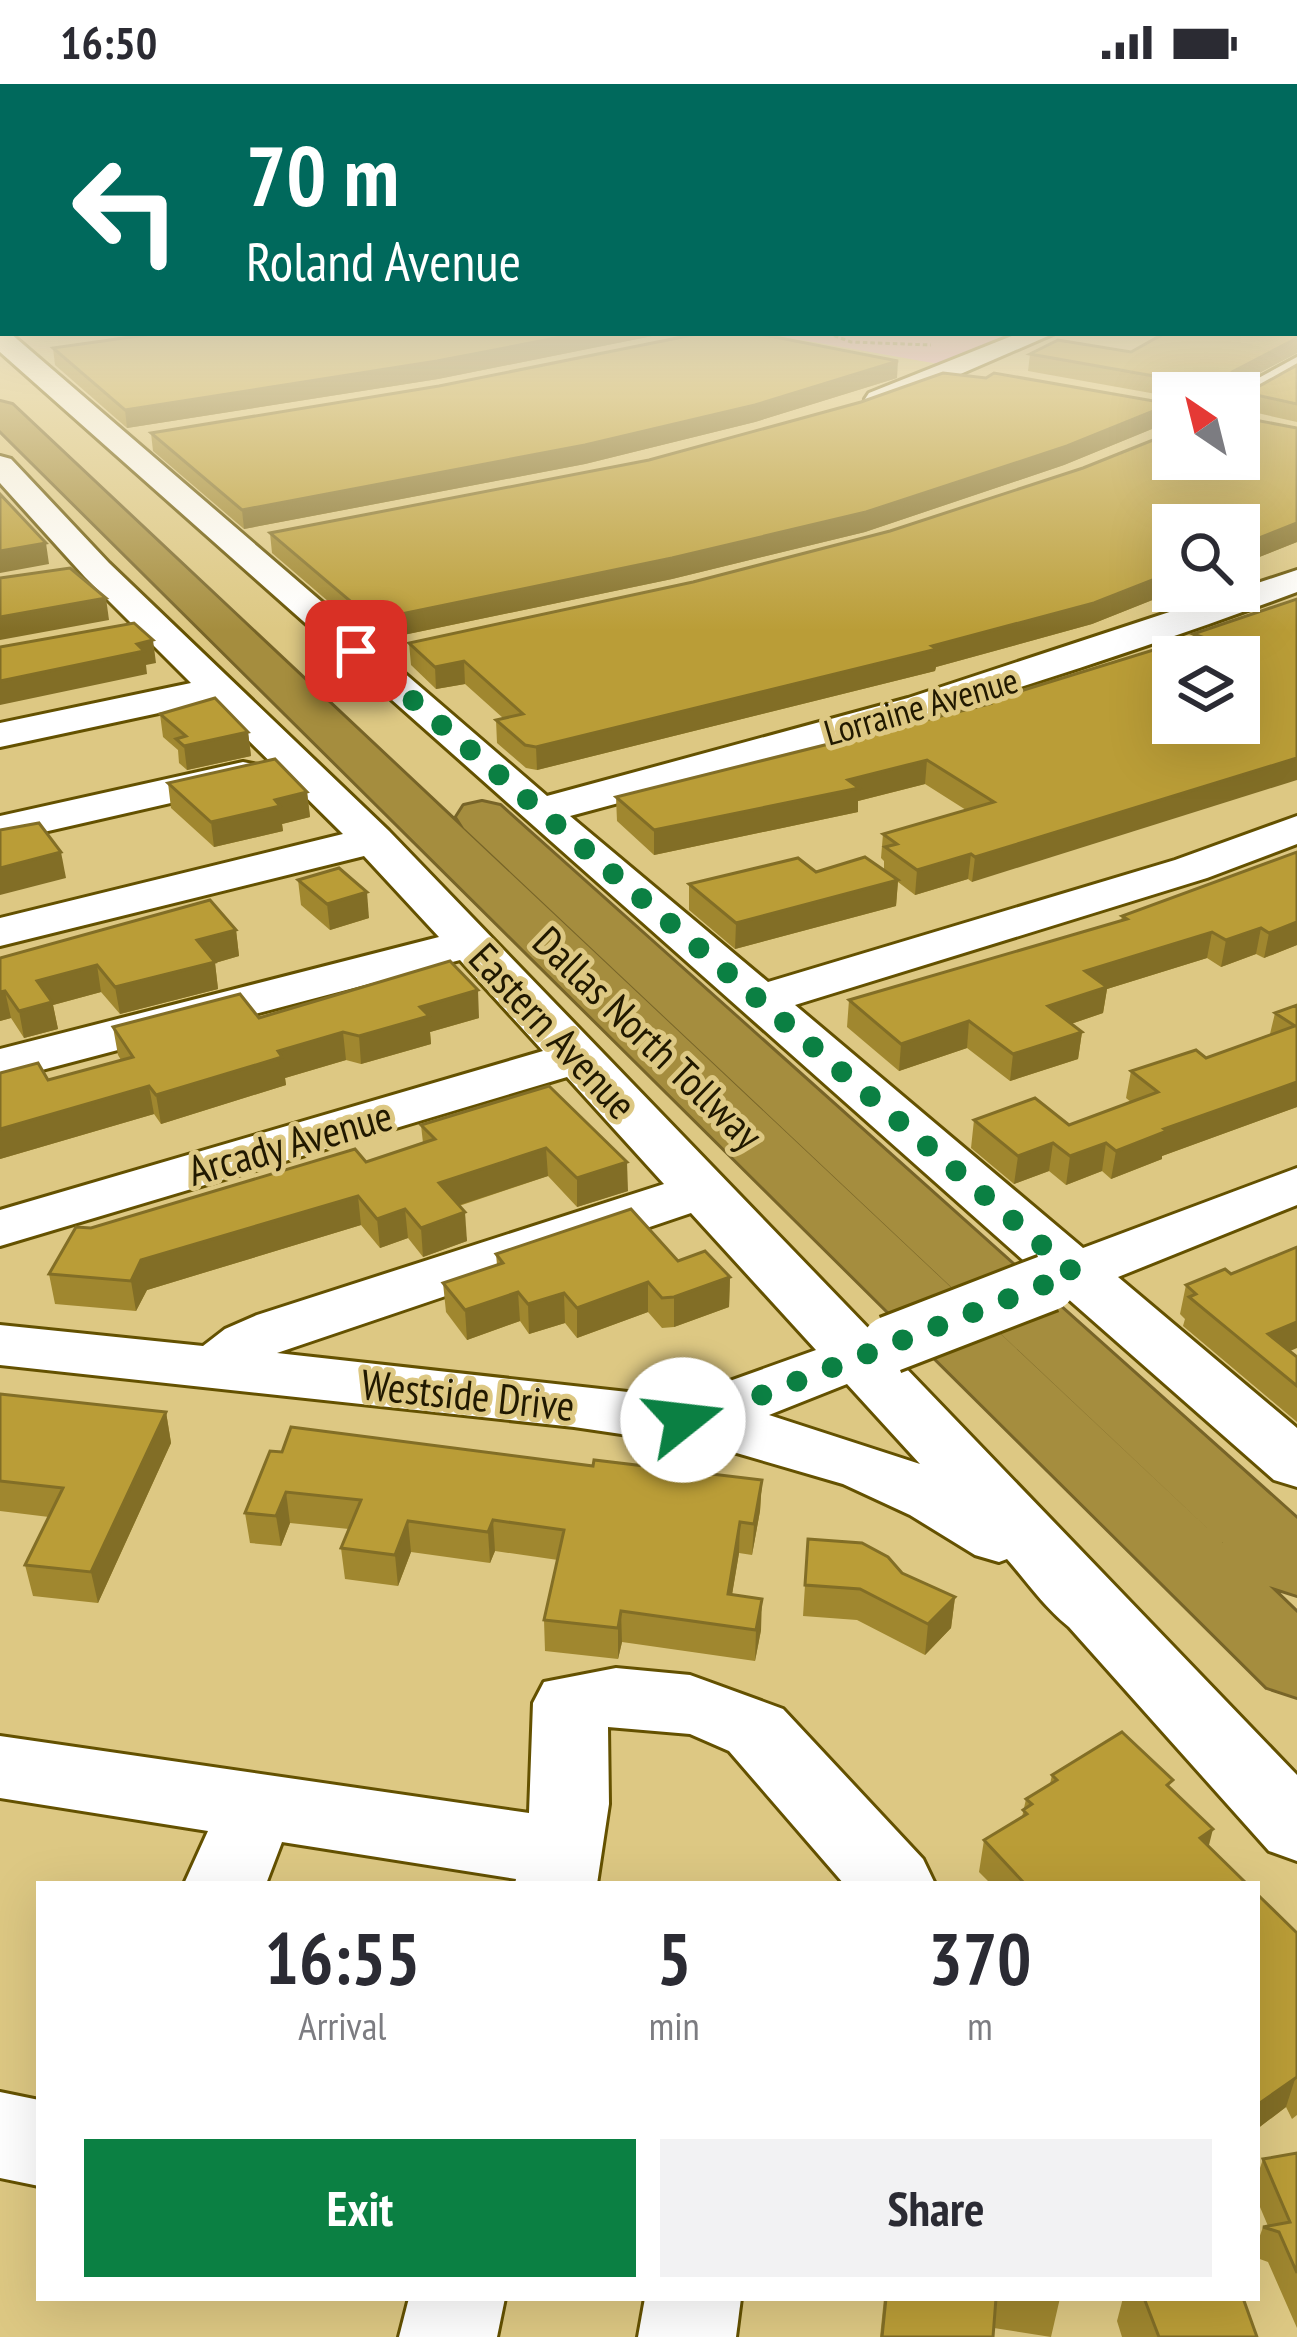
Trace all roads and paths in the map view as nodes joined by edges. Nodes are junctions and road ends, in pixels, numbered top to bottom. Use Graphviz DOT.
graph roads {
  1 [pos="69,421"];
  2 [pos="74,421"];
  3 [pos="89,421"];
  4 [pos="165,436"];
  5 [pos="118,443"];
  6 [pos="0,465"];
  7 [pos="22,517"];
  8 [pos="1297,580"];
  9 [pos="410,649"];
  10 [pos="364,659"];
  11 [pos="222,688"];
  12 [pos="0,735"];
  13 [pos="294,763"];
  14 [pos="539,811"];
  15 [pos="0,829"];
  16 [pos="1297,829"];
  17 [pos="374,841"];
  18 [pos="0,932"];
  19 [pos="472,943"];
  20 [pos="761,1000"];
  21 [pos="580,1057"];
  22 [pos="0,1065"];
  23 [pos="1297,1185"];
  24 [pos="700,1191"];
  25 [pos="0,1228"];
  26 [pos="1061,1278"];
  27 [pos="0,1345"];
  28 [pos="874,1350"];
  29 [pos="215,1368"];
  30 [pos="683,1420"];
  31 [pos="1297,1464"];
  32 [pos="1297,1565"];
  33 [pos="1094,1608"];
  34 [pos="1297,1664"];
  35 [pos="0,1767"];
  36 [pos="257,1808"];
  37 [pos="1297,1828"];
  38 [pos="560,1868"];
  39 [pos="226,1881"];
  40 [pos="891,1881"];
  41 [pos="0,2135"];
  42 [pos="36,2142"];
  43 [pos="457,2301"];
  44 [pos="693,2301"];
  45 [pos="448,2337"];
  46 [pos="687,2337"];
  1 -- 34 [label="highway, Dallas North Tollway"];
  2 -- 32 [label="highway, Dallas North Tollway"];
  3 -- 5 [label="street"];
  4 -- 5 [label="street"];
  5 -- 10 [label="street"];
  6 -- 7 [label="street, Eastern Avenue"];
  7 -- 11 [label="street, Eastern Avenue"];
  8 -- 14 [label="street, Lorraine Avenue"];
  9 -- 10 [label="street"];
  10 -- 14 [label="street"];
  11 -- 12 [label="street"];
  11 -- 13 [label="street, Eastern Avenue"];
  13 -- 15 [label="street"];
  13 -- 17 [label="street, Eastern Avenue"];
  14 -- 20 [label="street"];
  16 -- 20 [label="street"];
  17 -- 18 [label="street"];
  17 -- 19 [label="street, Eastern Avenue"];
  19 -- 21 [label="street, Eastern Avenue"];
  19 -- 22 [label="street"];
  20 -- 26 [label="street"];
  21 -- 24 [label="street, Eastern Avenue"];
  21 -- 25 [label="street, Arcady Avenue"];
  23 -- 26 [label="street"];
  24 -- 28 [label="street, Eastern Avenue"];
  24 -- 29 [label="street"];
  26 -- 28 [label="street, bridge"];
  26 -- 31 [label="street"];
  27 -- 29 [label="street, Westside Drive"];
  28 -- 30 [label="street"];
  28 -- 33 [label="street, Eastern Avenue"];
  29 -- 30 [label="street, Westside Drive"];
  30 -- 33 [label="street, Westside Drive"];
  33 -- 37 [label="street, Westside Drive"];
  35 -- 36 [label="street"];
  36 -- 38 [label="street"];
  36 -- 39 [label="street"];
  38 -- 40 [label="street"];
  41 -- 42 [label="street"];
  43 -- 45 [label="street"];
  44 -- 46 [label="street"];
}
